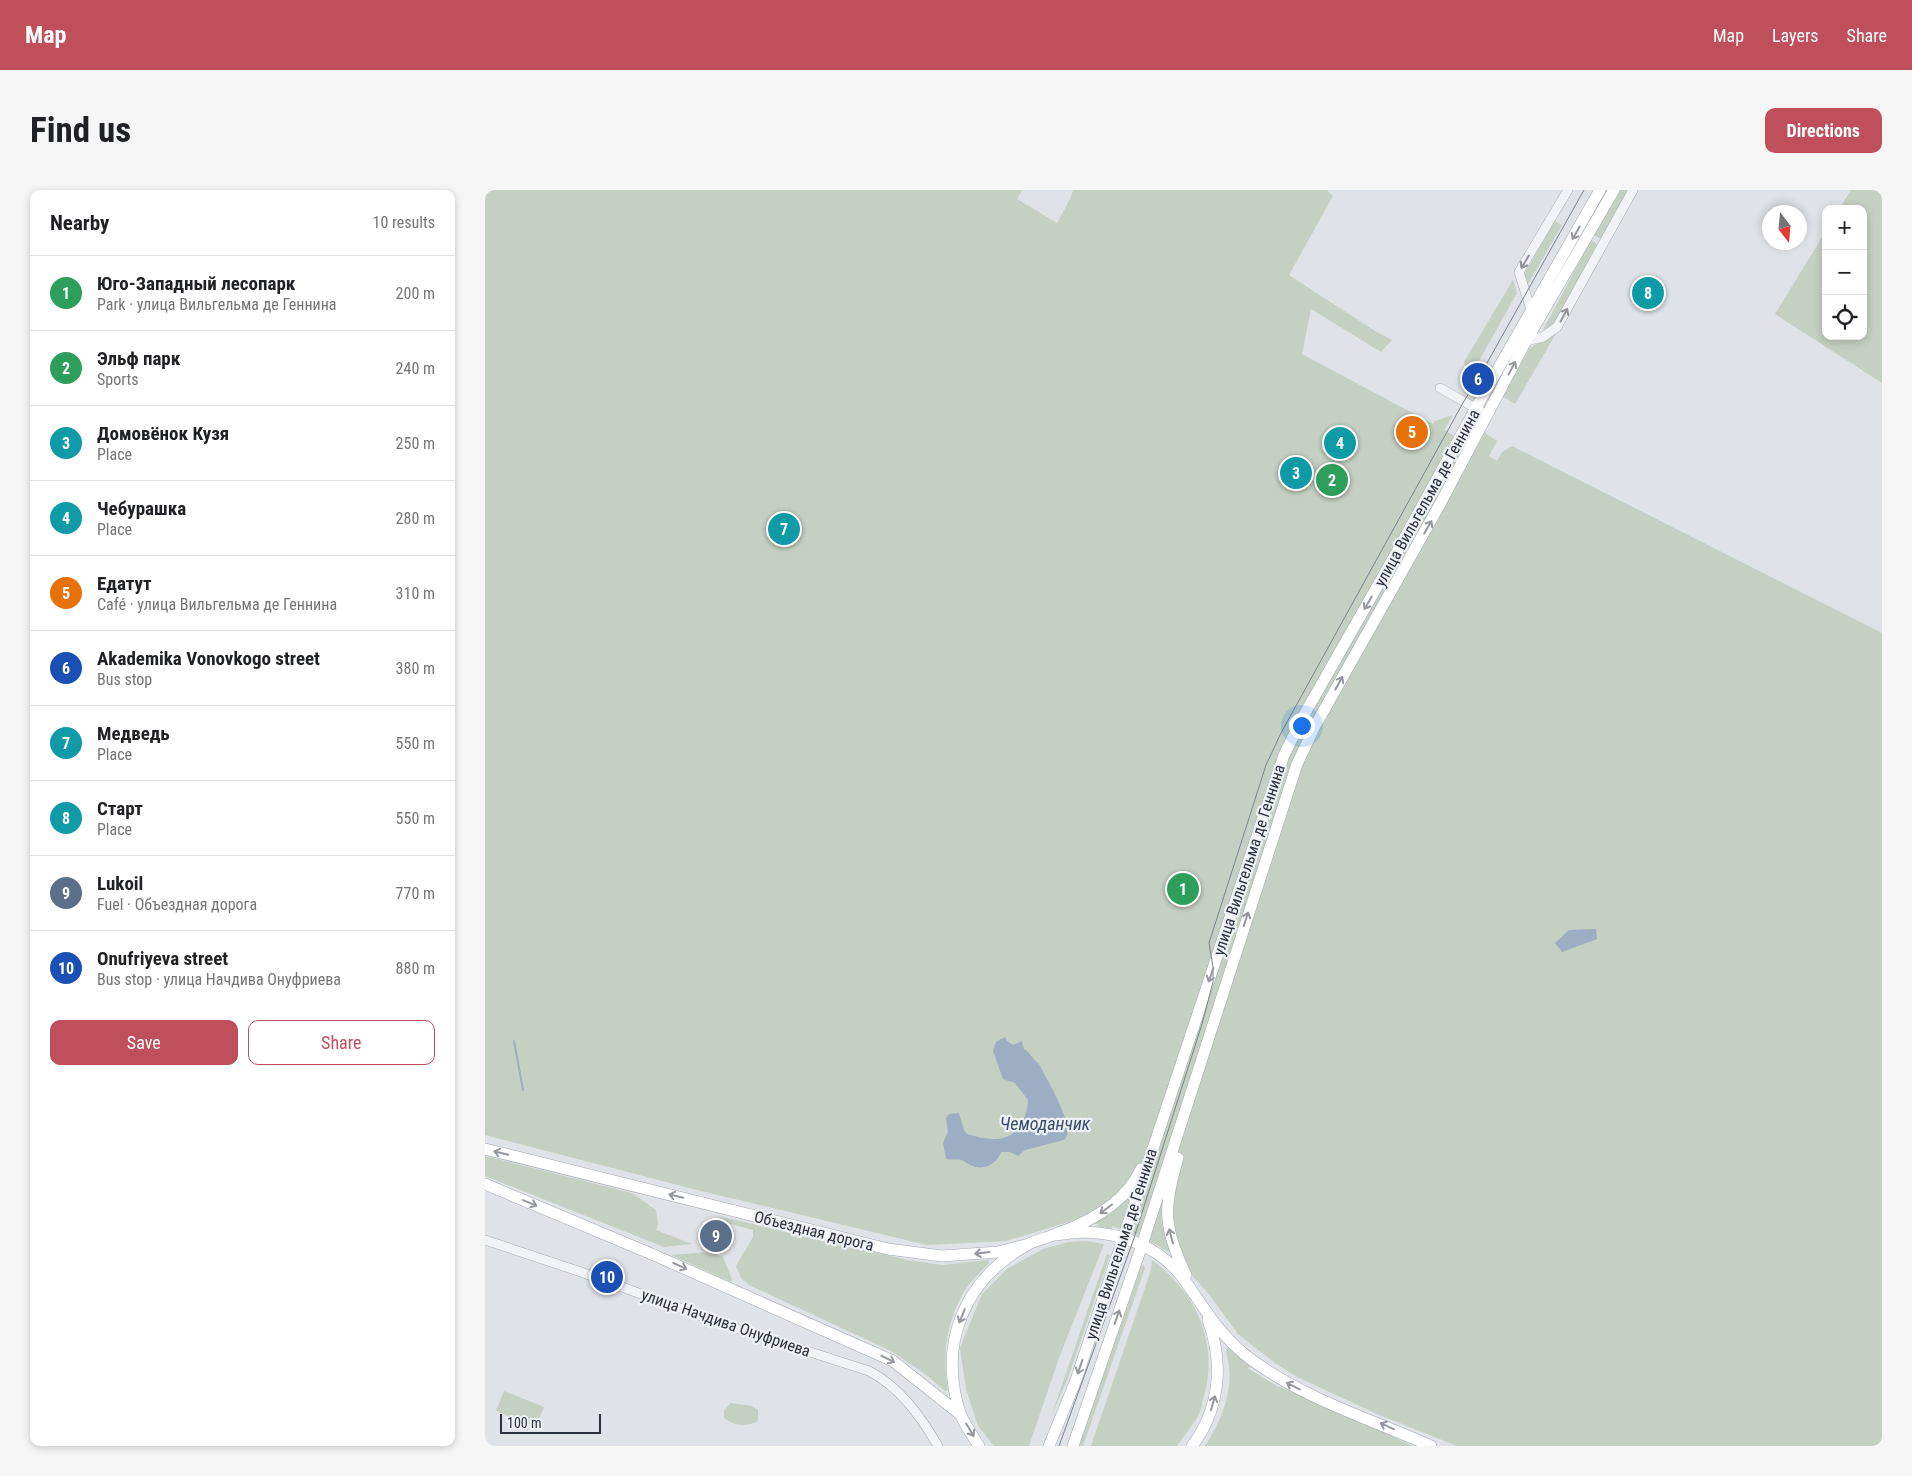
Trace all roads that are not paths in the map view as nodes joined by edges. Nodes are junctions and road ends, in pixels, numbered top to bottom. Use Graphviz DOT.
graph roads {
  1 [pos="1568,190"];
  2 [pos="1600,190"];
  3 [pos="1614,190"];
  4 [pos="1633,190"];
  5 [pos="1531,310"];
  6 [pos="1526,341"];
  7 [pos="1440,388"];
  8 [pos="1482,411"];
  9 [pos="1209,1036"];
  10 [pos="1154,1142"];
  11 [pos="485,1149"];
  12 [pos="485,1184"];
  13 [pos="1055,1235"];
  14 [pos="1124,1238"];
  15 [pos="485,1240"];
  16 [pos="1029,1244"];
  17 [pos="1142,1245"];
  18 [pos="1196,1296"];
  19 [pos="1205,1311"];
  20 [pos="961,1415"];
  21 [pos="938,1446"];
  22 [pos="979,1446"];
  23 [pos="1049,1446"];
  24 [pos="1073,1446"];
  25 [pos="1192,1446"];
  26 [pos="1431,1446"];
  1 -- 5 [label="street, one-way"];
  2 -- 5 [label="main road, улица Вильгельма де Геннина, one-way"];
  3 -- 6 [label="main road, улица Вильгельма де Геннина"];
  6 -- 4 [label="street, one-way"];
  5 -- 8 [label="main road, улица Вильгельма де Геннина"];
  8 -- 6 [label="main road, улица Вильгельма де Геннина, one-way"];
  7 -- 8 [label="street"];
  9 -- 8 [label="main road, улица Вильгельма де Геннина, one-way"];
  8 -- 10 [label="main road, улица Вильгельма де Геннина, one-way"];
  9 -- 17 [label="main road, улица Вильгельма де Геннина"];
  18 -- 9 [label="main road, one-way"];
  10 -- 13 [label="main road, one-way"];
  10 -- 14 [label="main road, улица Вильгельма де Геннина"];
  16 -- 11 [label="main road, Объездная дорога, one-way"];
  12 -- 20 [label="main road, one-way"];
  13 -- 14 [label="main road"];
  13 -- 16 [label="main road"];
  14 -- 17 [label="main road"];
  14 -- 23 [label="main road, улица Вильгельма де Геннина, one-way"];
  15 -- 21 [label="street, улица Начдива Онуфриева"];
  16 -- 20 [label="main road, one-way"];
  17 -- 18 [label="main road"];
  24 -- 17 [label="main road, улица Вильгельма де Геннина, one-way"];
  18 -- 19 [label="main road"];
  25 -- 19 [label="main road, one-way"];
  26 -- 19 [label="main road, one-way"];
  20 -- 22 [label="main road, one-way"];
}
